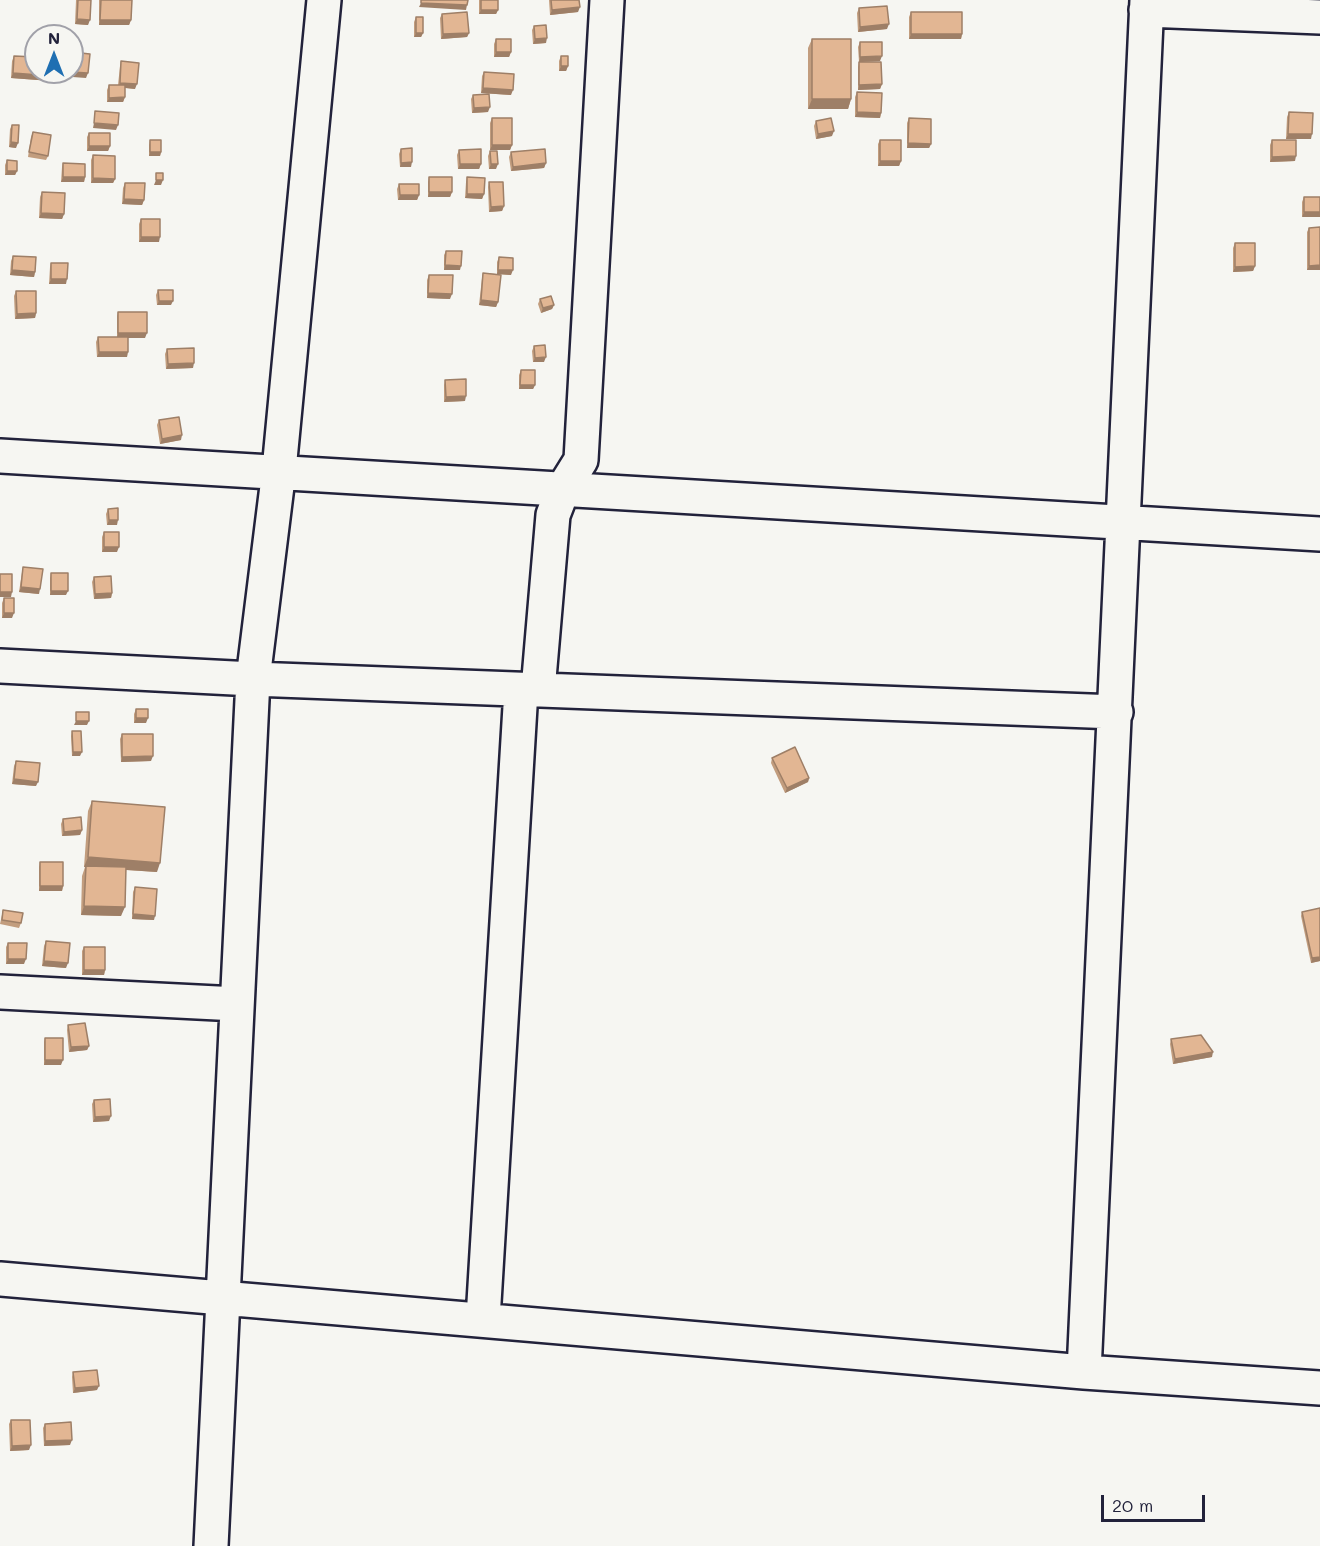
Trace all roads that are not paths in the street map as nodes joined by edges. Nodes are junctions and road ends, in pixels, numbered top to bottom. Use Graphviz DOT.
graph roads {
  1 [pos="324,0"];
  2 [pos="607,0"];
  3 [pos="1146,5"];
  4 [pos="1320,17"];
  5 [pos="0,456"];
  6 [pos="279,470"];
  7 [pos="563,489"];
  8 [pos="1124,524"];
  9 [pos="1320,534"];
  10 [pos="0,666"];
  11 [pos="253,679"];
  12 [pos="529,690"];
  13 [pos="1116,712"];
  14 [pos="0,992"];
  15 [pos="237,1004"];
  16 [pos="0,1279"];
  17 [pos="223,1296"];
  18 [pos="483,1319"];
  19 [pos="1084,1372"];
  20 [pos="1320,1388"];
  21 [pos="212,1546"];
  1 -- 6 [label="street"];
  2 -- 7 [label="street"];
  3 -- 4 [label="street"];
  3 -- 8 [label="street"];
  5 -- 6 [label="street"];
  6 -- 7 [label="street"];
  6 -- 11 [label="street"];
  7 -- 8 [label="street"];
  7 -- 12 [label="street"];
  8 -- 9 [label="street"];
  8 -- 13 [label="street"];
  10 -- 11 [label="street"];
  11 -- 12 [label="street"];
  11 -- 15 [label="street"];
  12 -- 13 [label="street"];
  12 -- 18 [label="street"];
  13 -- 19 [label="street"];
  14 -- 15 [label="street"];
  15 -- 17 [label="street"];
  16 -- 17 [label="street"];
  17 -- 18 [label="street"];
  17 -- 21 [label="street"];
  18 -- 19 [label="street"];
  19 -- 20 [label="street"];
}
